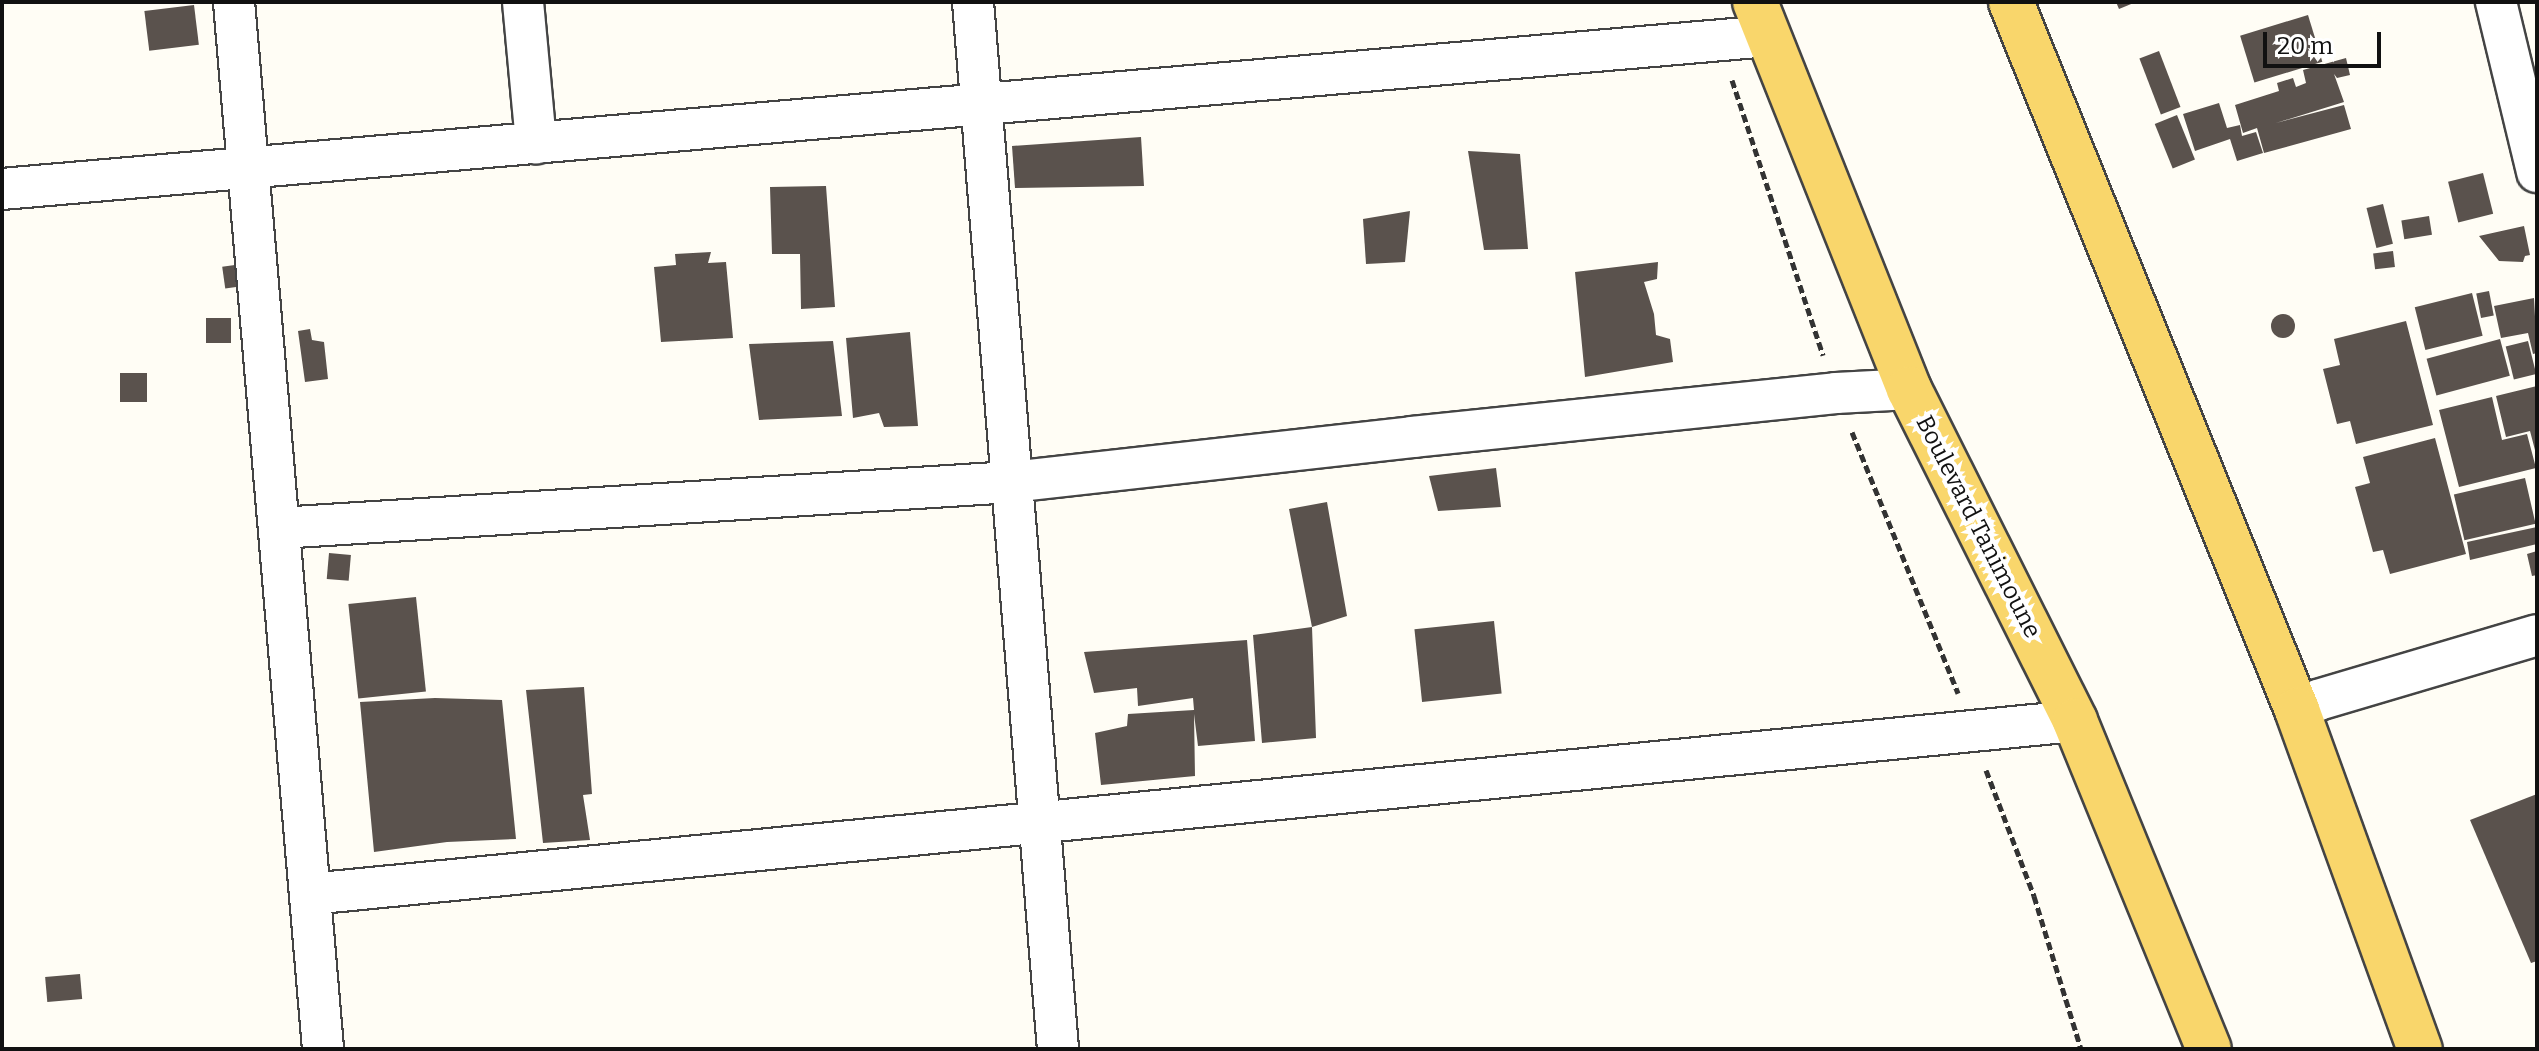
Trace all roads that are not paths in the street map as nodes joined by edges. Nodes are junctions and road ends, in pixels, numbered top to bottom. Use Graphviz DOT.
graph roads {
  1 [pos="234,2"];
  2 [pos="523,2"];
  3 [pos="973,2"];
  4 [pos="2011,2"];
  5 [pos="2496,2"];
  6 [pos="1762,19"];
  7 [pos="982,105"];
  8 [pos="536,143"];
  9 [pos="248,168"];
  10 [pos="2537,172"];
  11 [pos="2,189"];
  12 [pos="1909,389"];
  13 [pos="1012,482"];
  14 [pos="279,528"];
  15 [pos="2537,635"];
  16 [pos="2297,710"];
  17 [pos="2075,721"];
  18 [pos="1040,823"];
  19 [pos="310,894"];
  20 [pos="323,1049"];
  21 [pos="1058,1049"];
  22 [pos="2209,1049"];
  23 [pos="2420,1049"];
  1 -- 9 [label="street"];
  2 -- 8 [label="street"];
  3 -- 7 [label="street"];
  4 -- 16 [label="main road"];
  5 -- 10 [label="street"];
  6 -- 7 [label="street"];
  6 -- 12 [label="main road, Boulevard Tanimoune"];
  7 -- 8 [label="street"];
  7 -- 13 [label="street"];
  8 -- 9 [label="street"];
  9 -- 11 [label="street"];
  9 -- 14 [label="street"];
  12 -- 13 [label="street"];
  12 -- 17 [label="main road, Boulevard Tanimoune"];
  13 -- 14 [label="street"];
  13 -- 18 [label="street"];
  14 -- 19 [label="street"];
  15 -- 16 [label="street"];
  16 -- 23 [label="main road"];
  17 -- 18 [label="street"];
  17 -- 22 [label="main road, Boulevard Tanimoune"];
  18 -- 19 [label="street"];
  18 -- 21 [label="street"];
  19 -- 20 [label="street"];
}
